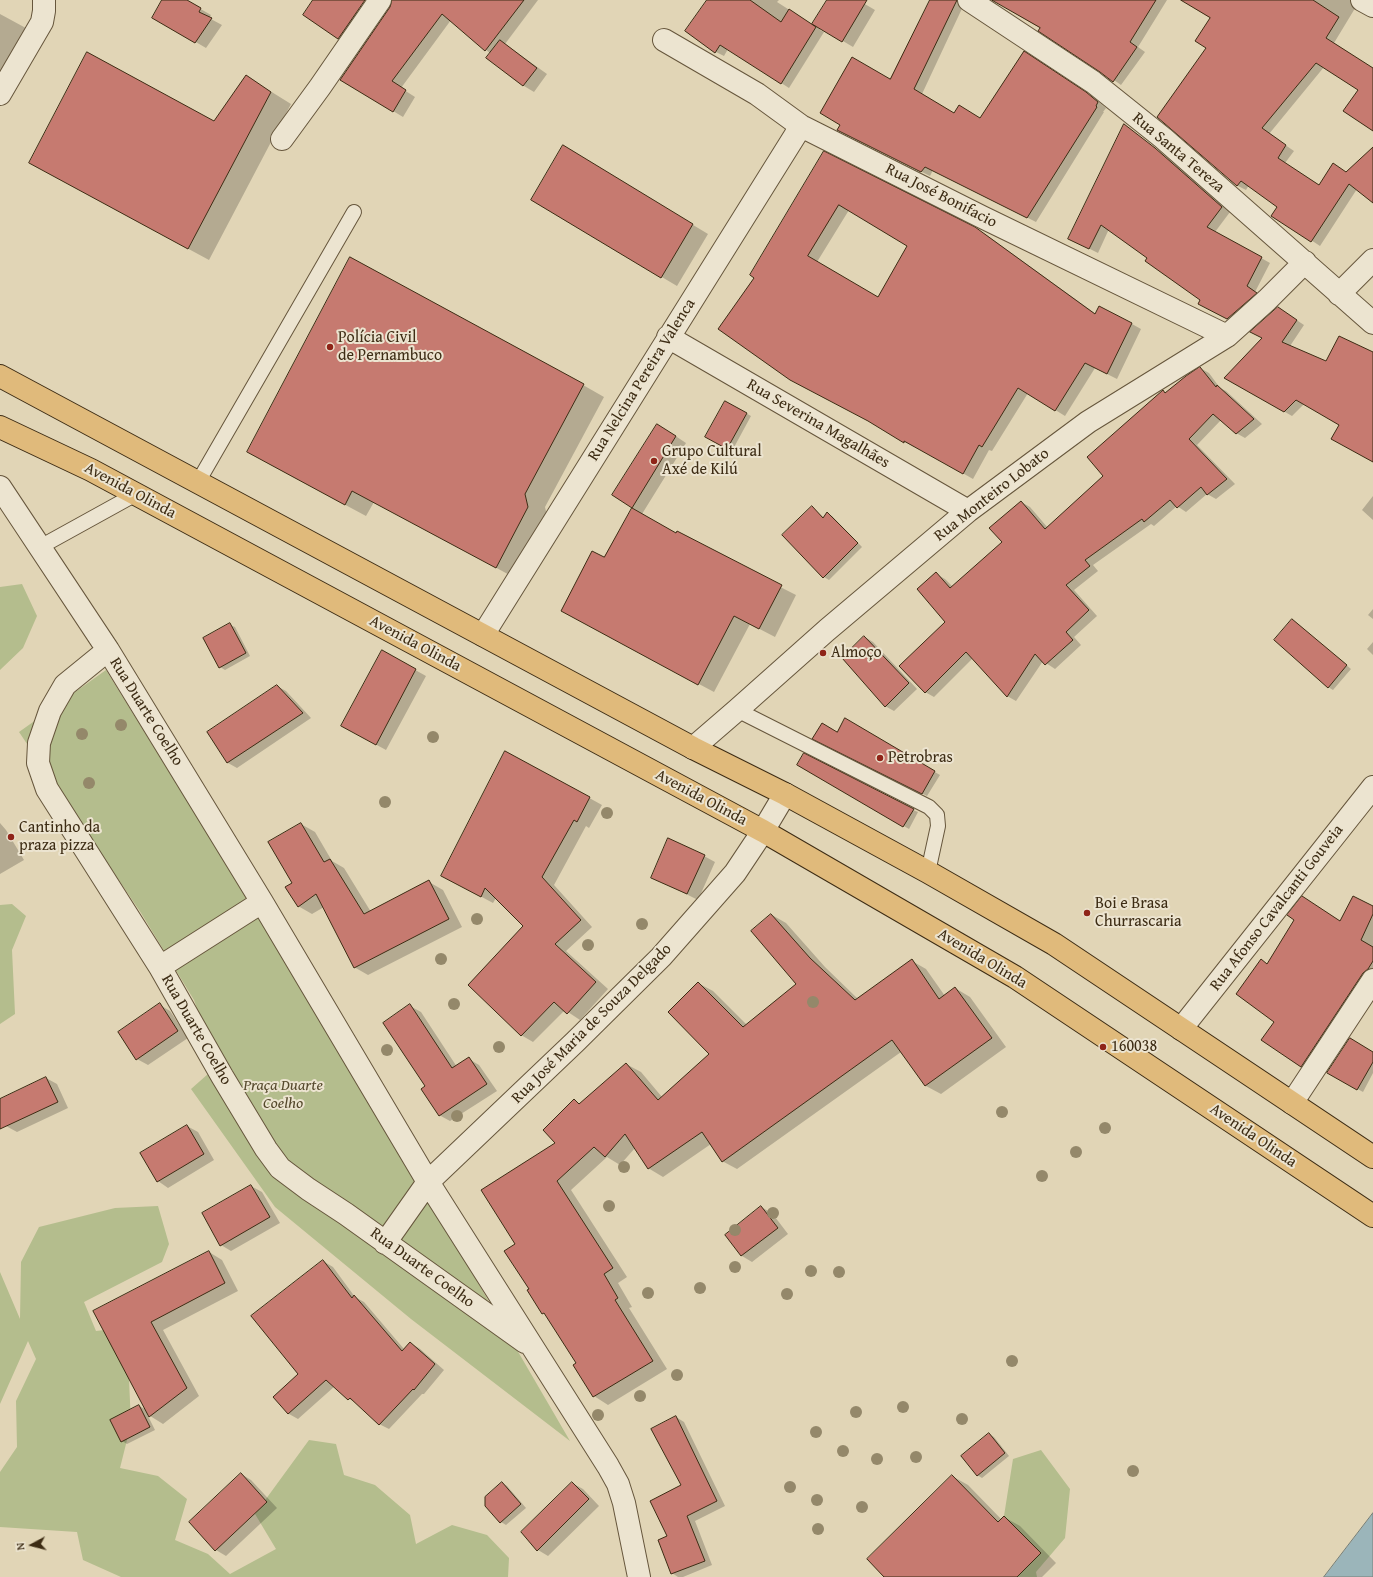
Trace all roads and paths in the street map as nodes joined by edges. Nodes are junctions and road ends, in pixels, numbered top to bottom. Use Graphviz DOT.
graph roads {
  1 [pos="44,0"];
  2 [pos="380,0"];
  3 [pos="969,0"];
  4 [pos="1362,0"];
  5 [pos="1373,6"];
  6 [pos="664,40"];
  7 [pos="0,94"];
  8 [pos="801,126"];
  9 [pos="282,139"];
  10 [pos="354,212"];
  11 [pos="1373,260"];
  12 [pos="1304,262"];
  13 [pos="1339,294"];
  14 [pos="1373,323"];
  15 [pos="1227,336"];
  16 [pos="668,337"];
  17 [pos="0,376"];
  18 [pos="0,427"];
  19 [pos="198,482"];
  20 [pos="0,487"];
  21 [pos="136,494"];
  22 [pos="968,511"];
  23 [pos="40,547"];
  24 [pos="482,635"];
  25 [pos="108,650"];
  26 [pos="737,710"];
  27 [pos="693,748"];
  28 [pos="1373,787"];
  29 [pos="785,794"];
  30 [pos="763,831"];
  31 [pos="928,872"];
  32 [pos="262,902"];
  33 [pos="160,967"];
  34 [pos="1373,980"];
  35 [pos="1181,1029"];
  36 [pos="1292,1103"];
  37 [pos="1373,1157"];
  38 [pos="428,1182"];
  39 [pos="1373,1216"];
  40 [pos="385,1243"];
  41 [pos="534,1348"];
  42 [pos="639,1577"];
  1 -- 7 [label="street"];
  2 -- 9 [label="street"];
  3 -- 12 [label="street, Rua Santa Tereza"];
  4 -- 5 [label="street"];
  6 -- 8 [label="street, Rua José Bonifacio"];
  8 -- 15 [label="street, Rua José Bonifacio"];
  8 -- 16 [label="street, Rua Nelcina Pereira Valenca"];
  10 -- 19 [label="lane"];
  11 -- 13 [label="street"];
  12 -- 13 [label="street, Rua Santa Tereza"];
  12 -- 15 [label="street, Rua Monteiro Lobato"];
  13 -- 14 [label="street, Rua Santa Tereza"];
  15 -- 22 [label="street, Rua Monteiro Lobato"];
  16 -- 22 [label="street, Rua Severina Magalhães"];
  16 -- 24 [label="street, Rua Nelcina Pereira Valenca"];
  17 -- 19 [label="main road"];
  18 -- 21 [label="main road, Avenida Olinda"];
  19 -- 24 [label="main road"];
  20 -- 23 [label="street, Rua Duarte Coelho"];
  21 -- 23 [label="lane"];
  21 -- 30 [label="main road, Avenida Olinda"];
  22 -- 26 [label="street, Rua Monteiro Lobato"];
  23 -- 25 [label="street, Rua Duarte Coelho"];
  24 -- 27 [label="main road"];
  25 -- 32 [label="street, Rua Duarte Coelho"];
  25 -- 33 [label="street, Rua Duarte Coelho"];
  26 -- 27 [label="street, Rua Monteiro Lobato"];
  26 -- 31 [label="lane"];
  27 -- 29 [label="main road"];
  28 -- 35 [label="street, Rua Afonso Cavalcanti Gouveia"];
  29 -- 30 [label="street, Rua José Maria de Souza Delgado"];
  29 -- 31 [label="main road"];
  30 -- 38 [label="street, Rua José Maria de Souza Delgado"];
  30 -- 39 [label="main road, Avenida Olinda"];
  31 -- 35 [label="main road"];
  32 -- 33 [label="street"];
  32 -- 38 [label="street, Rua Duarte Coelho"];
  33 -- 40 [label="street, Rua Duarte Coelho"];
  34 -- 36 [label="street"];
  35 -- 36 [label="main road"];
  36 -- 37 [label="main road"];
  38 -- 40 [label="street, Rua José Maria de Souza Delgado"];
  38 -- 41 [label="street, Rua Duarte Coelho"];
  40 -- 41 [label="street, Rua Duarte Coelho"];
  41 -- 42 [label="street, Rua Duarte Coelho"];
}
